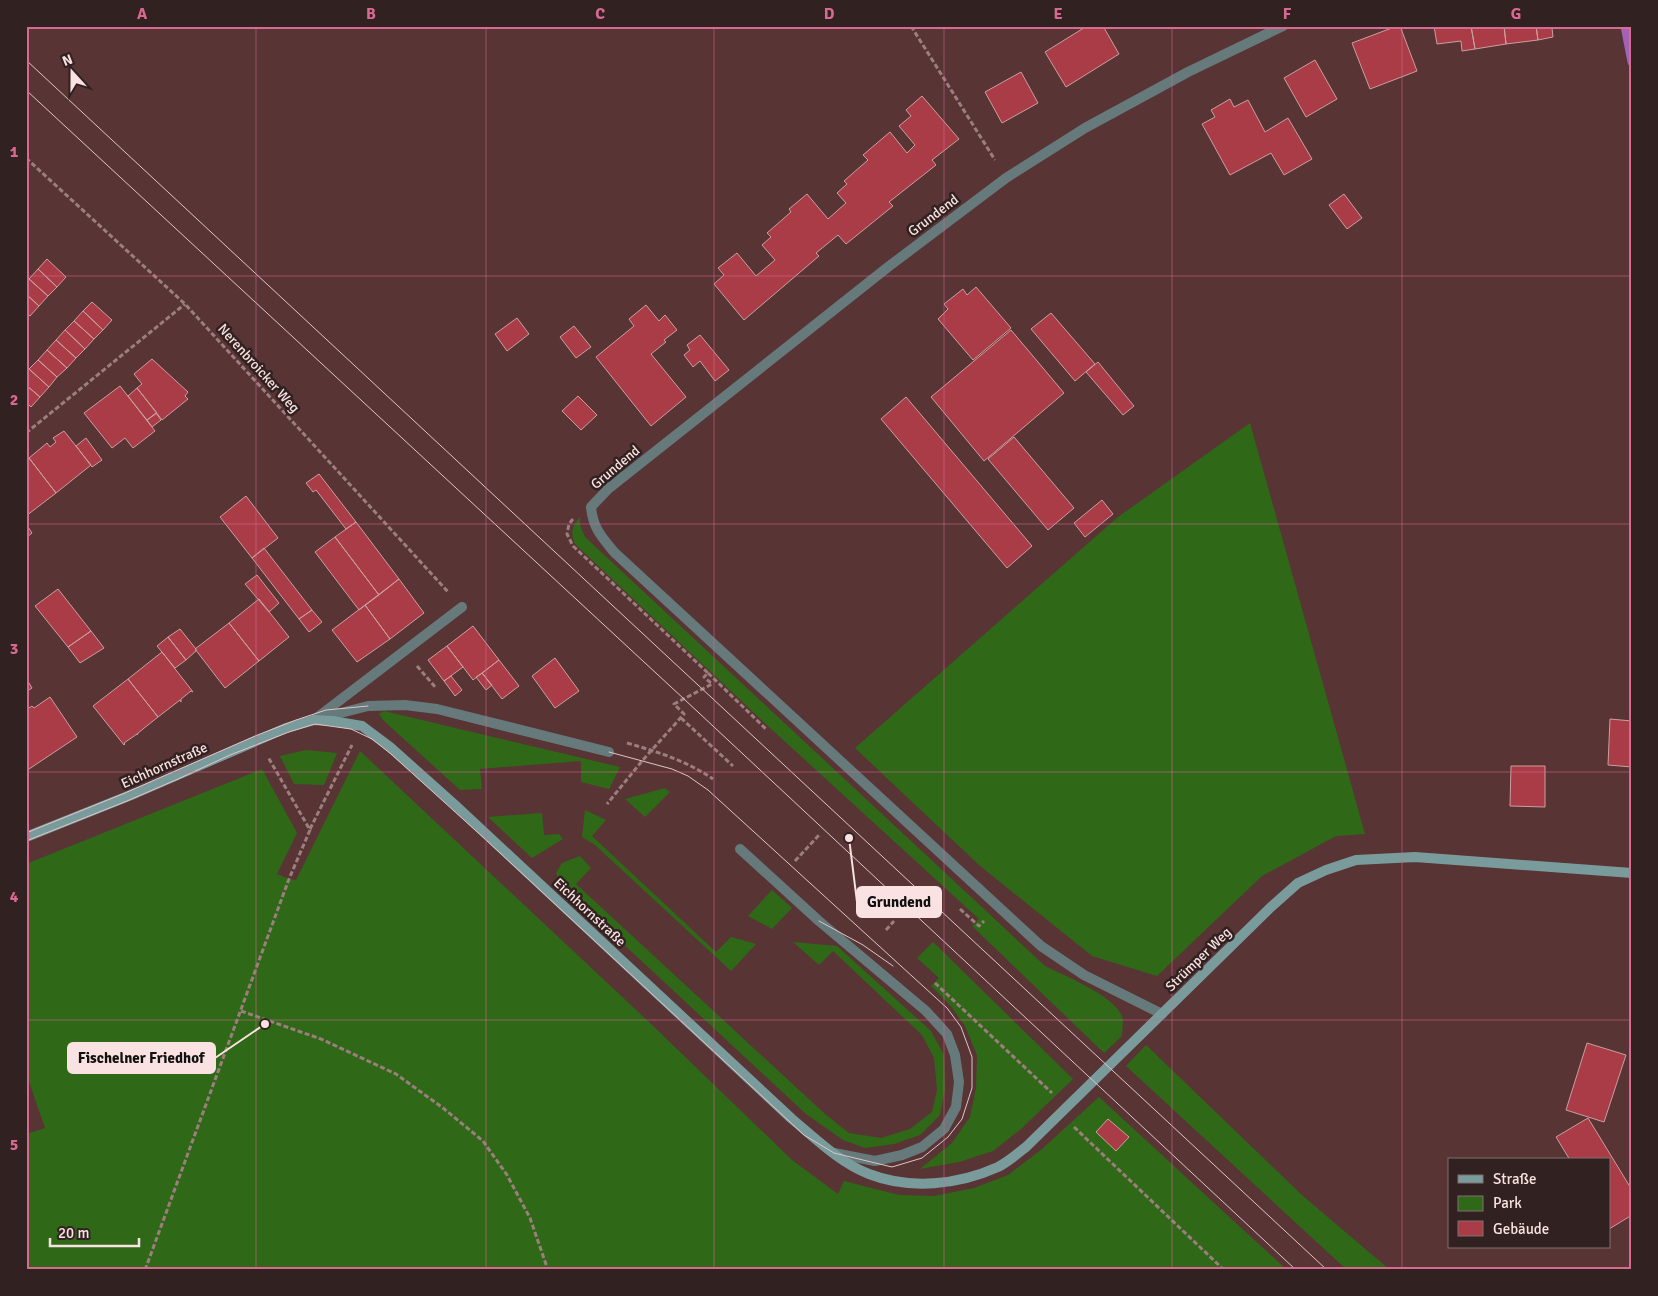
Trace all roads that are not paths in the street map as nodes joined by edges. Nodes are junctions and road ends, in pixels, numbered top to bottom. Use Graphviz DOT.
graph roads {
  1 [pos="1264,26"];
  2 [pos="1283,26"];
  3 [pos="1257,37"];
  4 [pos="462,607"];
  5 [pos="314,720"];
  6 [pos="609,752"];
  7 [pos="26,837"];
  8 [pos="740,849"];
  9 [pos="1632,873"];
  10 [pos="1162,1014"];
  11 [pos="834,1154"];
  1 -- 3 [label="street"];
  2 -- 3 [label="street, Grundend"];
  3 -- 10 [label="street, Grundend"];
  4 -- 5 [label="street, Eichhornstraße"];
  5 -- 6 [label="street"];
  5 -- 7 [label="street, Eichhornstraße"];
  5 -- 11 [label="street, Eichhornstraße"];
  8 -- 11 [label="street"];
  9 -- 10 [label="street, Strümper Weg"];
  10 -- 11 [label="street, Strümper Weg"];
}
